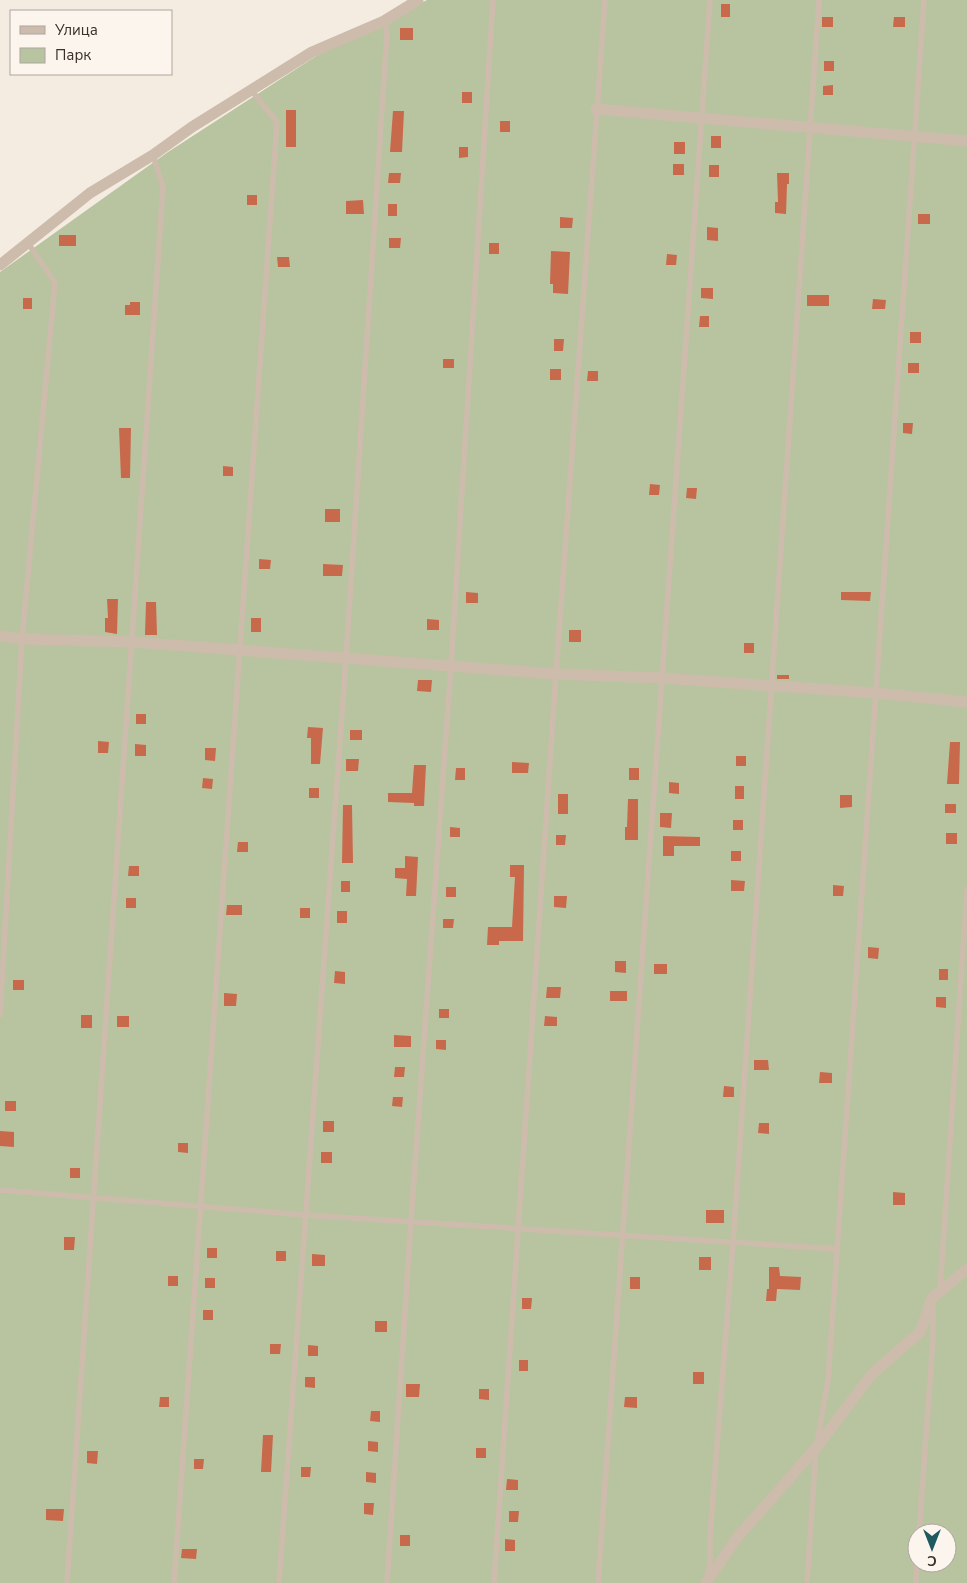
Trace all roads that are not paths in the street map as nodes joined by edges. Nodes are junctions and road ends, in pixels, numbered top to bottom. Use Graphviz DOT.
graph roads {
  1 [pos="418,0"];
  2 [pos="493,0"];
  3 [pos="605,0"];
  4 [pos="710,0"];
  5 [pos="819,0"];
  6 [pos="924,0"];
  7 [pos="384,21"];
  8 [pos="252,90"];
  9 [pos="596,109"];
  10 [pos="702,118"];
  11 [pos="811,127"];
  12 [pos="915,136"];
  13 [pos="967,141"];
  14 [pos="152,155"];
  15 [pos="28,243"];
  16 [pos="0,265"];
  17 [pos="0,636"];
  18 [pos="22,639"];
  19 [pos="133,642"];
  20 [pos="239,651"];
  21 [pos="346,658"];
  22 [pos="451,666"];
  23 [pos="556,674"];
  24 [pos="662,678"];
  25 [pos="771,686"];
  26 [pos="875,693"];
  27 [pos="967,702"];
  28 [pos="967,889"];
  29 [pos="0,1015"];
  30 [pos="0,1190"];
  31 [pos="94,1198"];
  32 [pos="201,1206"];
  33 [pos="305,1215"];
  34 [pos="411,1221"];
  35 [pos="518,1230"];
  36 [pos="624,1236"];
  37 [pos="733,1243"];
  38 [pos="837,1249"];
  39 [pos="967,1269"];
  40 [pos="936,1295"];
  41 [pos="816,1448"];
  42 [pos="920,1523"];
  43 [pos="67,1583"];
  44 [pos="174,1583"];
  45 [pos="279,1583"];
  46 [pos="387,1583"];
  47 [pos="494,1583"];
  48 [pos="598,1583"];
  49 [pos="706,1583"];
  50 [pos="807,1583"];
  1 -- 7 [label="street"];
  2 -- 22 [label="lane"];
  3 -- 9 [label="lane"];
  4 -- 10 [label="lane"];
  5 -- 11 [label="lane"];
  6 -- 12 [label="lane"];
  7 -- 8 [label="street"];
  7 -- 21 [label="lane"];
  8 -- 14 [label="street"];
  8 -- 20 [label="lane"];
  9 -- 10 [label="street"];
  9 -- 23 [label="lane"];
  10 -- 11 [label="street"];
  10 -- 24 [label="lane"];
  11 -- 12 [label="street"];
  11 -- 25 [label="lane"];
  12 -- 13 [label="street"];
  12 -- 26 [label="lane"];
  14 -- 15 [label="street"];
  14 -- 19 [label="lane"];
  15 -- 16 [label="street"];
  15 -- 18 [label="lane"];
  17 -- 18 [label="street"];
  18 -- 19 [label="street"];
  18 -- 29 [label="lane"];
  19 -- 20 [label="street"];
  19 -- 31 [label="lane"];
  20 -- 21 [label="street"];
  20 -- 32 [label="lane"];
  21 -- 22 [label="street"];
  21 -- 33 [label="lane"];
  22 -- 23 [label="street"];
  22 -- 34 [label="lane"];
  23 -- 24 [label="street"];
  23 -- 35 [label="lane"];
  24 -- 25 [label="street"];
  24 -- 36 [label="lane"];
  25 -- 26 [label="street"];
  25 -- 37 [label="lane"];
  26 -- 27 [label="street"];
  26 -- 38 [label="lane"];
  28 -- 40 [label="lane"];
  30 -- 31 [label="lane"];
  31 -- 32 [label="lane"];
  31 -- 43 [label="lane"];
  32 -- 33 [label="lane"];
  32 -- 44 [label="lane"];
  33 -- 34 [label="lane"];
  33 -- 45 [label="lane"];
  34 -- 35 [label="lane"];
  34 -- 46 [label="lane"];
  35 -- 36 [label="lane"];
  35 -- 47 [label="lane"];
  36 -- 37 [label="lane"];
  36 -- 48 [label="lane"];
  37 -- 38 [label="lane"];
  37 -- 49 [label="lane"];
  38 -- 41 [label="lane"];
  39 -- 40 [label="street"];
  40 -- 41 [label="street"];
  40 -- 42 [label="lane"];
  41 -- 49 [label="street"];
  41 -- 50 [label="lane"];
}
